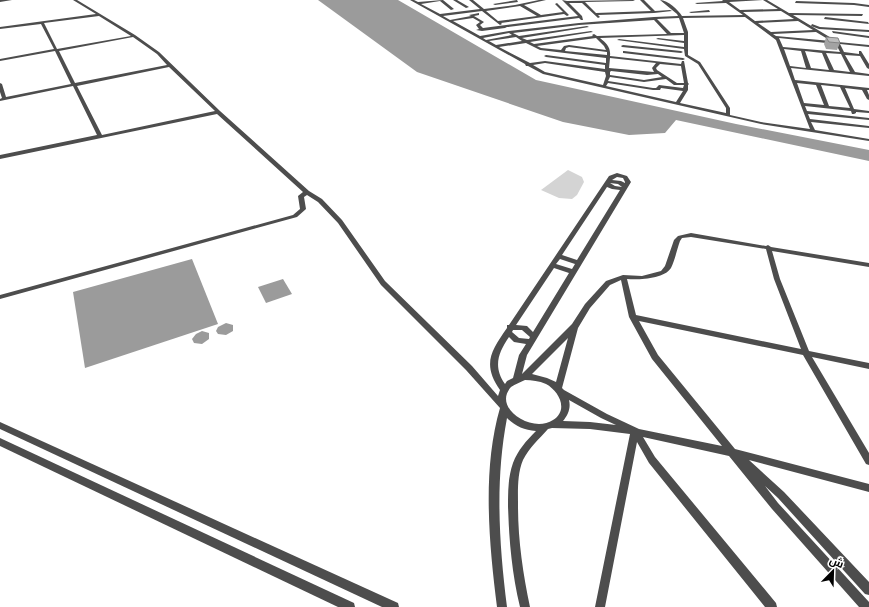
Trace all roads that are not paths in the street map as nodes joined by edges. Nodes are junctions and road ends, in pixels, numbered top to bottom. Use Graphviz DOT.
graph roads {
  1 [pos="10,0"];
  2 [pos="75,0"];
  3 [pos="412,0"];
  4 [pos="441,0"];
  5 [pos="456,0"];
  6 [pos="471,0"];
  7 [pos="542,0"];
  8 [pos="626,0"];
  9 [pos="632,0"];
  10 [pos="642,0"];
  11 [pos="657,0"];
  12 [pos="662,0"];
  13 [pos="693,0"];
  14 [pos="761,0"];
  15 [pos="765,0"];
  16 [pos="0,1"];
  17 [pos="517,1"];
  18 [pos="565,1"];
  19 [pos="600,1"];
  20 [pos="725,1"];
  21 [pos="794,1"];
  22 [pos="582,2"];
  23 [pos="816,2"];
  24 [pos="418,3"];
  25 [pos="697,3"];
  26 [pos="835,3"];
  27 [pos="853,3"];
  28 [pos="446,4"];
  29 [pos="557,4"];
  30 [pos="630,4"];
  31 [pos="604,5"];
  32 [pos="478,6"];
  33 [pos="521,6"];
  34 [pos="869,6"];
  35 [pos="425,7"];
  36 [pos="467,7"];
  37 [pos="634,8"];
  38 [pos="452,9"];
  39 [pos="781,10"];
  40 [pos="484,11"];
  41 [pos="670,11"];
  42 [pos="709,11"];
  43 [pos="740,11"];
  44 [pos="434,12"];
  45 [pos="609,12"];
  46 [pos="638,12"];
  47 [pos="654,12"];
  48 [pos="676,12"];
  49 [pos="682,12"];
  50 [pos="687,12"];
  51 [pos="565,13"];
  52 [pos="595,14"];
  53 [pos="788,14"];
  54 [pos="793,14"];
  55 [pos="813,14"];
  56 [pos="98,15"];
  57 [pos="440,15"];
  58 [pos="539,15"];
  59 [pos="824,15"];
  60 [pos="843,15"];
  61 [pos="862,15"];
  62 [pos="473,16"];
  63 [pos="716,16"];
  64 [pos="746,16"];
  65 [pos="580,17"];
  66 [pos="679,17"];
  67 [pos="570,18"];
  68 [pos="654,18"];
  69 [pos="800,19"];
  70 [pos="548,20"];
  71 [pos="614,20"];
  72 [pos="450,21"];
  73 [pos="602,21"];
  74 [pos="42,22"];
  75 [pos="499,22"];
  76 [pos="584,22"];
  77 [pos="754,22"];
  78 [pos="868,24"];
  79 [pos="478,25"];
  80 [pos="558,25"];
  81 [pos="504,27"];
  82 [pos="586,27"];
  83 [pos="0,28"];
  84 [pos="538,28"];
  85 [pos="831,28"];
  86 [pos="568,29"];
  87 [pos="482,30"];
  88 [pos="470,31"];
  89 [pos="816,31"];
  90 [pos="869,31"];
  91 [pos="510,32"];
  92 [pos="546,32"];
  93 [pos="591,32"];
  94 [pos="576,33"];
  95 [pos="771,33"];
  96 [pos="670,34"];
  97 [pos="686,34"];
  98 [pos="855,35"];
  99 [pos="134,36"];
  100 [pos="517,36"];
  101 [pos="553,36"];
  102 [pos="613,36"];
  103 [pos="480,37"];
  104 [pos="596,37"];
  105 [pos="869,37"];
  106 [pos="777,38"];
  107 [pos="582,39"];
  108 [pos="658,39"];
  109 [pos="485,40"];
  110 [pos="619,40"];
  111 [pos="525,41"];
  112 [pos="561,41"];
  113 [pos="686,42"];
  114 [pos="837,43"];
  115 [pos="531,45"];
  116 [pos="858,45"];
  117 [pos="495,46"];
  118 [pos="623,46"];
  119 [pos="869,46"];
  120 [pos="590,48"];
  121 [pos="782,48"];
  122 [pos="802,49"];
  123 [pos="56,50"];
  124 [pos="609,51"];
  125 [pos="823,51"];
  126 [pos="562,52"];
  127 [pos="624,52"];
  128 [pos="575,53"];
  129 [pos="843,53"];
  130 [pos="685,54"];
  131 [pos="862,55"];
  132 [pos="546,56"];
  133 [pos="609,57"];
  134 [pos="572,59"];
  135 [pos="625,59"];
  136 [pos="0,60"];
  137 [pos="867,60"];
  138 [pos="658,63"];
  139 [pos="171,65"];
  140 [pos="527,65"];
  141 [pos="683,65"];
  142 [pos="789,67"];
  143 [pos="578,68"];
  144 [pos="869,68"];
  145 [pos="809,69"];
  146 [pos="608,70"];
  147 [pos="832,71"];
  148 [pos="574,72"];
  149 [pos="659,73"];
  150 [pos="853,73"];
  151 [pos="869,74"];
  152 [pos="666,78"];
  153 [pos="607,82"];
  154 [pos="794,82"];
  155 [pos="0,84"];
  156 [pos="687,84"];
  157 [pos="818,84"];
  158 [pos="74,85"];
  159 [pos="842,86"];
  160 [pos="604,87"];
  161 [pos="867,89"];
  162 [pos="686,90"];
  163 [pos="2,99"];
  164 [pos="869,99"];
  165 [pos="678,103"];
  166 [pos="804,104"];
  167 [pos="827,107"];
  168 [pos="853,110"];
  169 [pos="218,112"];
  170 [pos="807,112"];
  171 [pos="869,112"];
  172 [pos="728,115"];
  173 [pos="856,117"];
  174 [pos="869,119"];
  175 [pos="810,120"];
  176 [pos="860,126"];
  177 [pos="869,126"];
  178 [pos="813,132"];
  179 [pos="100,136"];
  180 [pos="867,140"];
  181 [pos="0,157"];
  182 [pos="607,182"];
  183 [pos="624,187"];
  184 [pos="307,192"];
  185 [pos="768,247"];
  186 [pos="558,256"];
  187 [pos="579,263"];
  188 [pos="552,265"];
  189 [pos="869,265"];
  190 [pos="573,272"];
  191 [pos="623,277"];
  192 [pos="0,297"];
  193 [pos="633,317"];
  194 [pos="575,326"];
  195 [pos="509,329"];
  196 [pos="533,339"];
  197 [pos="806,353"];
  198 [pos="869,366"];
  199 [pos="521,378"];
  200 [pos="504,389"];
  201 [pos="560,391"];
  202 [pos="503,407"];
  203 [pos="0,425"];
  204 [pos="549,426"];
  205 [pos="635,430"];
  206 [pos="0,442"];
  207 [pos="734,453"];
  208 [pos="869,461"];
  209 [pos="869,488"];
  210 [pos="869,590"];
  211 [pos="350,607"];
  212 [pos="394,607"];
  213 [pos="502,607"];
  214 [pos="525,607"];
  215 [pos="600,607"];
  216 [pos="772,607"];
  217 [pos="866,607"];
  1 -- 16 [label="street"];
  2 -- 56 [label="street"];
  3 -- 24 [label="street"];
  4 -- 24 [label="street"];
  4 -- 28 [label="street"];
  5 -- 36 [label="street"];
  6 -- 32 [label="street"];
  7 -- 33 [label="street"];
  8 -- 9 [label="street"];
  8 -- 19 [label="street"];
  8 -- 30 [label="street"];
  10 -- 47 [label="street"];
  11 -- 41 [label="street"];
  12 -- 48 [label="street"];
  13 -- 25 [label="street"];
  14 -- 20 [label="street"];
  15 -- 39 [label="street"];
  17 -- 32 [label="street"];
  18 -- 22 [label="street"];
  18 -- 65 [label="street"];
  19 -- 22 [label="street"];
  19 -- 31 [label="street"];
  20 -- 25 [label="street"];
  20 -- 43 [label="street"];
  21 -- 23 [label="street"];
  21 -- 55 [label="street"];
  22 -- 52 [label="street"];
  23 -- 26 [label="street"];
  23 -- 59 [label="street"];
  24 -- 35 [label="street"];
  25 -- 42 [label="street"];
  26 -- 27 [label="street"];
  26 -- 60 [label="street"];
  27 -- 34 [label="street"];
  27 -- 61 [label="street"];
  28 -- 35 [label="street"];
  28 -- 38 [label="street"];
  29 -- 51 [label="street"];
  32 -- 36 [label="street"];
  32 -- 40 [label="street"];
  33 -- 40 [label="street"];
  33 -- 58 [label="street"];
  35 -- 44 [label="street"];
  36 -- 38 [label="street"];
  37 -- 46 [label="street"];
  38 -- 44 [label="street"];
  39 -- 43 [label="street"];
  39 -- 53 [label="street"];
  40 -- 57 [label="street"];
  40 -- 62 [label="street"];
  40 -- 75 [label="street"];
  41 -- 47 [label="street"];
  41 -- 66 [label="street"];
  42 -- 50 [label="street"];
  42 -- 63 [label="street"];
  43 -- 64 [label="street"];
  44 -- 57 [label="street"];
  45 -- 46 [label="street"];
  45 -- 52 [label="street"];
  45 -- 71 [label="street"];
  46 -- 47 [label="street"];
  48 -- 49 [label="street"];
  48 -- 66 [label="street"];
  51 -- 58 [label="street"];
  51 -- 67 [label="street"];
  52 -- 73 [label="street"];
  53 -- 54 [label="street"];
  53 -- 69 [label="street"];
  54 -- 55 [label="street"];
  54 -- 69 [label="street"];
  55 -- 59 [label="street"];
  56 -- 74 [label="street"];
  56 -- 99 [label="street"];
  57 -- 72 [label="street"];
  58 -- 70 [label="street"];
  58 -- 75 [label="street"];
  59 -- 60 [label="street"];
  59 -- 78 [label="street"];
  60 -- 61 [label="street"];
  61 -- 78 [label="street"];
  62 -- 72 [label="street"];
  62 -- 79 [label="street"];
  63 -- 64 [label="street"];
  63 -- 66 [label="street"];
  64 -- 77 [label="street"];
  65 -- 67 [label="street"];
  65 -- 76 [label="street"];
  66 -- 68 [label="street"];
  66 -- 97 [label="street"];
  67 -- 70 [label="street"];
  68 -- 71 [label="street"];
  68 -- 96 [label="street"];
  69 -- 77 [label="street"];
  69 -- 85 [label="street"];
  69 -- 89 [label="street"];
  70 -- 80 [label="street"];
  70 -- 81 [label="street"];
  71 -- 73 [label="street"];
  72 -- 88 [label="street"];
  73 -- 76 [label="street"];
  74 -- 83 [label="street"];
  74 -- 123 [label="street"];
  75 -- 79 [label="street"];
  75 -- 81 [label="street"];
  76 -- 80 [label="street"];
  76 -- 82 [label="street"];
  77 -- 95 [label="street"];
  79 -- 87 [label="street"];
  80 -- 84 [label="street"];
  80 -- 86 [label="street"];
  81 -- 87 [label="street"];
  81 -- 91 [label="street"];
  82 -- 86 [label="street"];
  82 -- 93 [label="street"];
  84 -- 91 [label="street"];
  84 -- 92 [label="street"];
  85 -- 90 [label="street"];
  85 -- 98 [label="street"];
  86 -- 92 [label="street"];
  86 -- 94 [label="street"];
  87 -- 88 [label="street"];
  88 -- 103 [label="street"];
  89 -- 95 [label="street"];
  89 -- 114 [label="street"];
  91 -- 100 [label="street"];
  91 -- 103 [label="street"];
  92 -- 100 [label="street"];
  92 -- 101 [label="street"];
  93 -- 94 [label="street"];
  93 -- 104 [label="street"];
  94 -- 101 [label="street"];
  94 -- 107 [label="street"];
  95 -- 106 [label="street"];
  96 -- 97 [label="street"];
  96 -- 102 [label="street"];
  97 -- 113 [label="street"];
  98 -- 105 [label="street"];
  98 -- 116 [label="street"];
  99 -- 123 [label="street"];
  99 -- 139 [label="street"];
  100 -- 109 [label="street"];
  100 -- 111 [label="street"];
  101 -- 111 [label="street"];
  101 -- 112 [label="street"];
  102 -- 104 [label="street"];
  102 -- 110 [label="street"];
  103 -- 109 [label="street"];
  104 -- 107 [label="street"];
  104 -- 124 [label="street"];
  106 -- 114 [label="street"];
  106 -- 121 [label="street"];
  107 -- 112 [label="street"];
  107 -- 120 [label="street"];
  108 -- 113 [label="street"];
  109 -- 117 [label="street"];
  110 -- 118 [label="street"];
  110 -- 130 [label="street"];
  111 -- 115 [label="street"];
  111 -- 117 [label="street"];
  112 -- 115 [label="street"];
  113 -- 130 [label="street"];
  114 -- 116 [label="street"];
  114 -- 129 [label="street"];
  115 -- 126 [label="street"];
  116 -- 119 [label="street"];
  116 -- 131 [label="street"];
  117 -- 140 [label="street"];
  118 -- 127 [label="street"];
  118 -- 130 [label="street"];
  120 -- 124 [label="street"];
  120 -- 126 [label="street"];
  121 -- 122 [label="street"];
  121 -- 142 [label="street"];
  122 -- 125 [label="street"];
  122 -- 145 [label="street"];
  123 -- 136 [label="street"];
  123 -- 158 [label="street"];
  124 -- 133 [label="street"];
  125 -- 129 [label="street"];
  125 -- 147 [label="street"];
  126 -- 128 [label="street"];
  127 -- 130 [label="street"];
  127 -- 135 [label="street"];
  128 -- 133 [label="street"];
  128 -- 134 [label="street"];
  129 -- 131 [label="street"];
  129 -- 150 [label="street"];
  130 -- 141 [label="street"];
  130 -- 172 [label="street"];
  131 -- 137 [label="street"];
  132 -- 134 [label="street"];
  133 -- 135 [label="street"];
  133 -- 146 [label="street"];
  134 -- 146 [label="street"];
  135 -- 138 [label="street"];
  137 -- 144 [label="street"];
  138 -- 141 [label="street"];
  138 -- 149 [label="street"];
  139 -- 158 [label="street"];
  139 -- 169 [label="street"];
  140 -- 143 [label="street"];
  140 -- 160 [label="street"];
  141 -- 156 [label="street"];
  142 -- 145 [label="street"];
  142 -- 154 [label="street"];
  143 -- 146 [label="street"];
  143 -- 148 [label="street"];
  145 -- 147 [label="street"];
  146 -- 149 [label="street"];
  146 -- 152 [label="street"];
  146 -- 153 [label="street"];
  147 -- 150 [label="street"];
  149 -- 152 [label="street"];
  150 -- 151 [label="street"];
  152 -- 156 [label="street"];
  153 -- 160 [label="street"];
  153 -- 162 [label="street"];
  154 -- 157 [label="street"];
  154 -- 166 [label="street"];
  155 -- 163 [label="street"];
  156 -- 162 [label="street"];
  157 -- 159 [label="street"];
  157 -- 167 [label="street"];
  158 -- 163 [label="street"];
  158 -- 179 [label="street"];
  159 -- 161 [label="street"];
  159 -- 168 [label="street"];
  160 -- 165 [label="street"];
  161 -- 164 [label="street"];
  162 -- 165 [label="street"];
  165 -- 172 [label="street"];
  166 -- 167 [label="street"];
  166 -- 170 [label="street"];
  167 -- 168 [label="street"];
  168 -- 171 [label="street"];
  168 -- 173 [label="street"];
  169 -- 179 [label="street"];
  169 -- 184 [label="street"];
  170 -- 173 [label="street"];
  170 -- 175 [label="street"];
  172 -- 178 [label="street"];
  173 -- 174 [label="street"];
  173 -- 176 [label="street"];
  175 -- 176 [label="street"];
  175 -- 178 [label="street"];
  176 -- 177 [label="street"];
  176 -- 180 [label="street"];
  178 -- 180 [label="street"];
  179 -- 181 [label="street"];
  182 -- 183 [label="street"];
  182 -- 183 [label="street"];
  182 -- 186 [label="street"];
  183 -- 187 [label="street"];
  184 -- 192 [label="street"];
  184 -- 202 [label="street"];
  185 -- 189 [label="street"];
  185 -- 191 [label="street"];
  185 -- 197 [label="street"];
  186 -- 187 [label="street"];
  186 -- 188 [label="street"];
  187 -- 190 [label="street"];
  188 -- 190 [label="street"];
  188 -- 195 [label="street"];
  190 -- 196 [label="street"];
  191 -- 193 [label="street"];
  191 -- 194 [label="street"];
  193 -- 197 [label="street"];
  193 -- 207 [label="street"];
  194 -- 199 [label="street"];
  194 -- 201 [label="street"];
  195 -- 196 [label="street"];
  195 -- 196 [label="street"];
  195 -- 200 [label="street"];
  196 -- 199 [label="street"];
  197 -- 198 [label="street"];
  197 -- 208 [label="street"];
  199 -- 200 [label="street"];
  199 -- 201 [label="street"];
  200 -- 202 [label="street"];
  201 -- 204 [label="street"];
  201 -- 205 [label="street"];
  202 -- 204 [label="street"];
  202 -- 213 [label="street"];
  203 -- 212 [label="street"];
  204 -- 205 [label="street"];
  204 -- 214 [label="street"];
  205 -- 207 [label="street"];
  205 -- 215 [label="street"];
  205 -- 216 [label="street"];
  206 -- 211 [label="street"];
  207 -- 209 [label="street"];
  207 -- 210 [label="street"];
  207 -- 217 [label="street"];
}
